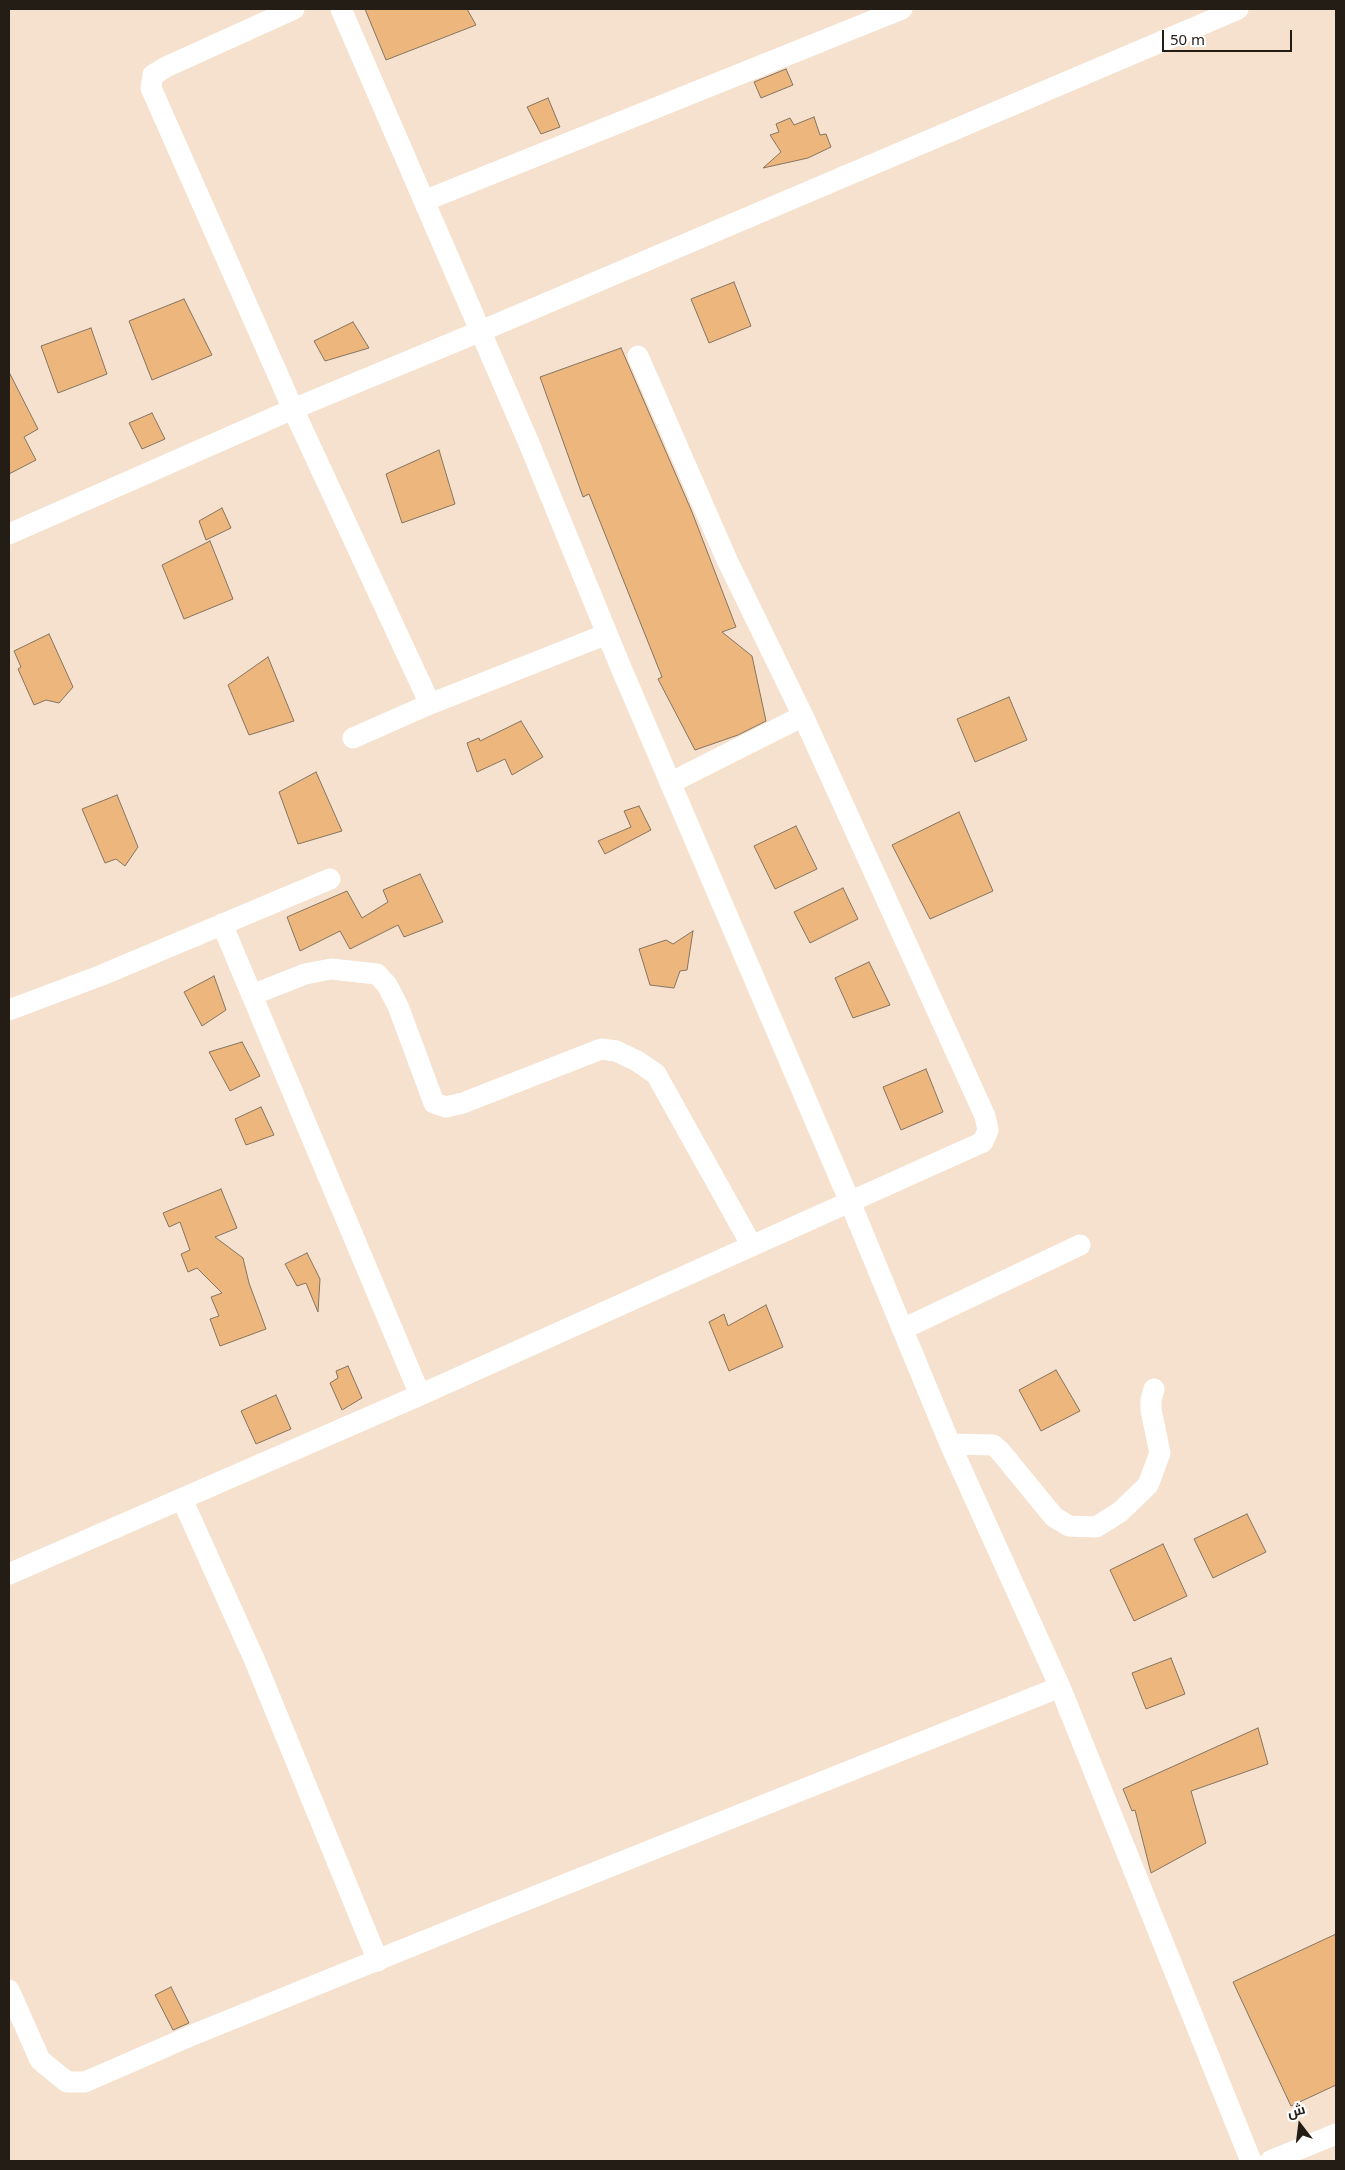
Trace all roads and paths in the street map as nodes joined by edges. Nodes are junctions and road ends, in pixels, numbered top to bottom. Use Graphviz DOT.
graph roads {
  1 [pos="294,9"];
  2 [pos="341,9"];
  3 [pos="902,9"];
  4 [pos="1238,9"];
  5 [pos="424,200"];
  6 [pos="481,331"];
  7 [pos="638,356"];
  8 [pos="292,409"];
  9 [pos="9,534"];
  10 [pos="607,634"];
  11 [pos="430,704"];
  12 [pos="803,716"];
  13 [pos="353,738"];
  14 [pos="670,783"];
  15 [pos="330,879"];
  16 [pos="222,924"];
  17 [pos="252,995"];
  18 [pos="9,1010"];
  19 [pos="850,1202"];
  20 [pos="1080,1244"];
  21 [pos="752,1246"];
  22 [pos="903,1329"];
  23 [pos="1154,1389"];
  24 [pos="420,1395"];
  25 [pos="950,1444"];
  26 [pos="182,1499"];
  27 [pos="9,1574"];
  28 [pos="1060,1687"];
  29 [pos="378,1961"];
  30 [pos="9,1990"];
  31 [pos="1336,2134"];
  32 [pos="1251,2161"];
  33 [pos="1270,2161"];
  1 -- 8 [label="street"];
  2 -- 5 [label="street"];
  3 -- 5 [label="street"];
  4 -- 6 [label="street"];
  5 -- 6 [label="street"];
  6 -- 8 [label="street"];
  6 -- 10 [label="street"];
  7 -- 12 [label="street"];
  8 -- 9 [label="street"];
  8 -- 11 [label="street"];
  10 -- 11 [label="street"];
  10 -- 14 [label="street"];
  11 -- 13 [label="street"];
  12 -- 14 [label="street"];
  12 -- 19 [label="street"];
  14 -- 19 [label="street"];
  15 -- 16 [label="street"];
  16 -- 17 [label="street"];
  16 -- 18 [label="street"];
  17 -- 21 [label="street"];
  17 -- 24 [label="street"];
  19 -- 21 [label="street"];
  19 -- 22 [label="street"];
  20 -- 22 [label="street"];
  21 -- 24 [label="street"];
  22 -- 25 [label="street"];
  23 -- 25 [label="street"];
  24 -- 26 [label="street"];
  25 -- 28 [label="street"];
  26 -- 27 [label="street"];
  26 -- 29 [label="street"];
  28 -- 29 [label="street"];
  28 -- 32 [label="street"];
  29 -- 30 [label="street"];
  31 -- 33 [label="street"];
}
